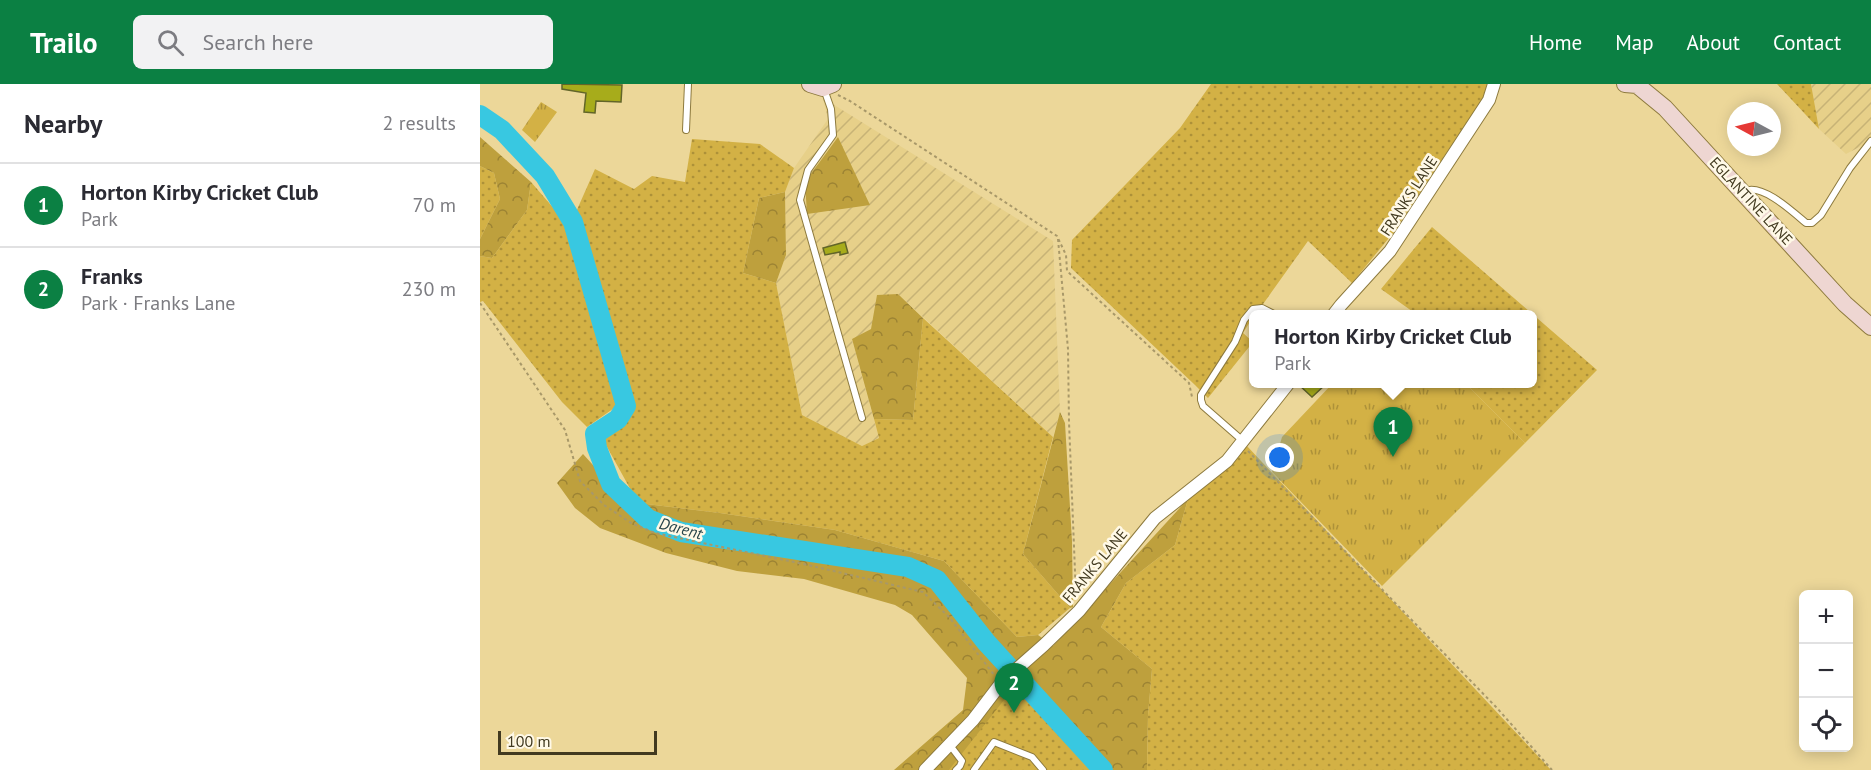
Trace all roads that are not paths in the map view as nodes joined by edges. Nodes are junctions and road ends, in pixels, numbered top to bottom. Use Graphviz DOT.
graph roads {
  1 [pos="688,84"];
  2 [pos="1494,84"];
  3 [pos="1625,84"];
  4 [pos="1637,84"];
  5 [pos="822,85"];
  6 [pos="686,130"];
  7 [pos="1871,141"];
  8 [pos="1742,192"];
  9 [pos="1338,310"];
  10 [pos="1249,314"];
  11 [pos="1871,327"];
  12 [pos="1285,388"];
  13 [pos="862,418"];
  14 [pos="1243,443"];
  15 [pos="948,744"];
  16 [pos="925,770"];
  17 [pos="956,770"];
  18 [pos="974,770"];
  19 [pos="1043,770"];
  1 -- 6 [label="lane"];
  2 -- 9 [label="street, FRANKS LANE"];
  3 -- 4 [label="street, EGLANTINE LANE"];
  4 -- 8 [label="street, EGLANTINE LANE"];
  5 -- 13 [label="lane"];
  7 -- 8 [label="lane"];
  8 -- 11 [label="street, EGLANTINE LANE"];
  10 -- 14 [label="lane"];
  12 -- 14 [label="street, FRANKS LANE"];
  14 -- 15 [label="street, FRANKS LANE"];
  15 -- 16 [label="street, FRANKS LANE"];
  15 -- 17 [label="lane"];
  18 -- 19 [label="lane"];
}
